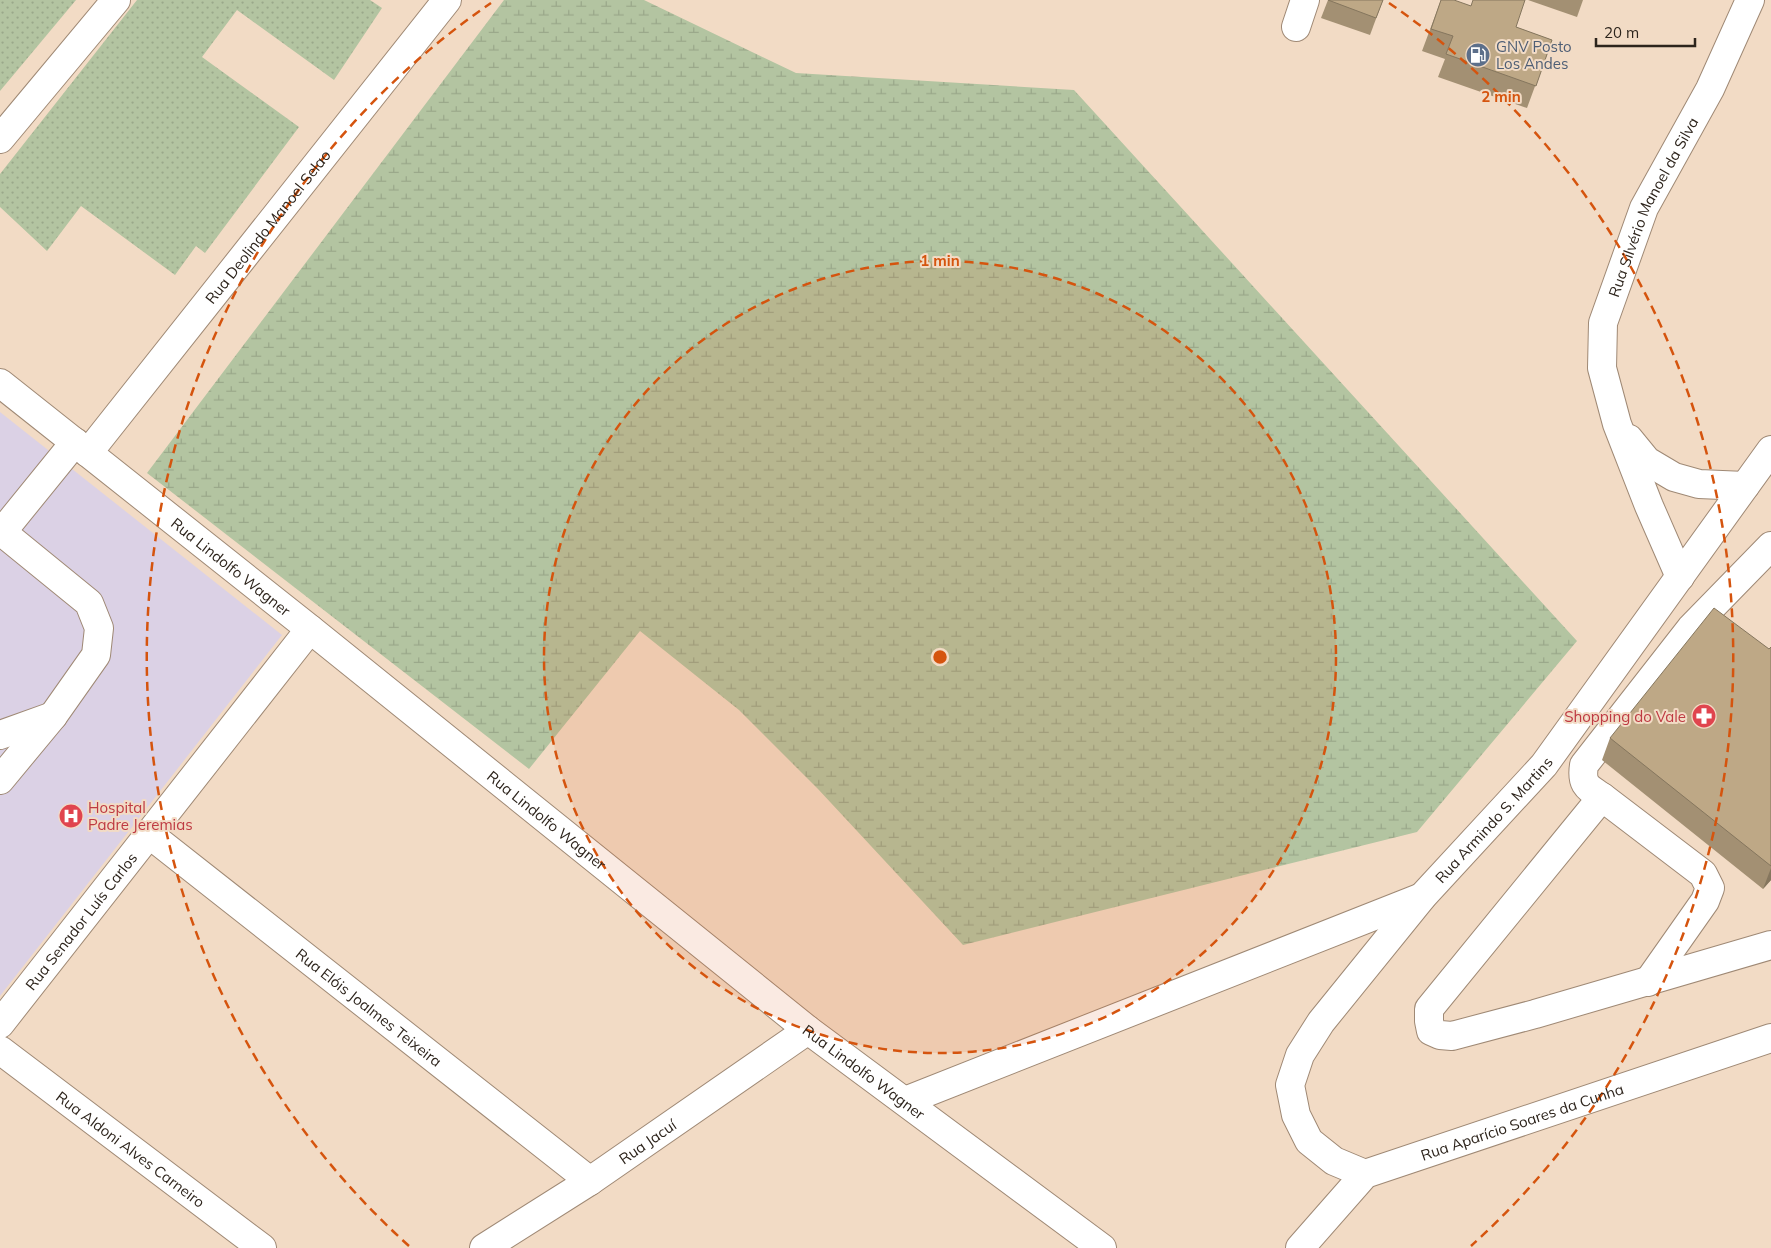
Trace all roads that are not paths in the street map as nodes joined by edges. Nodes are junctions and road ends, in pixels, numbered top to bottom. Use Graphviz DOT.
graph roads {
  1 [pos="116,0"];
  2 [pos="447,0"];
  3 [pos="1305,0"];
  4 [pos="1750,0"];
  5 [pos="1296,27"];
  6 [pos="0,140"];
  7 [pos="0,382"];
  8 [pos="1617,424"];
  9 [pos="81,448"];
  10 [pos="1771,450"];
  11 [pos="1745,486"];
  12 [pos="1,531"];
  13 [pos="1771,546"];
  14 [pos="1680,576"];
  15 [pos="310,629"];
  16 [pos="53,716"];
  17 [pos="0,734"];
  18 [pos="0,780"];
  19 [pos="1602,797"];
  20 [pos="149,834"];
  21 [pos="1423,896"];
  22 [pos="1771,945"];
  23 [pos="1648,982"];
  24 [pos="0,1024"];
  25 [pos="808,1030"];
  26 [pos="1771,1038"];
  27 [pos="0,1050"];
  28 [pos="905,1101"];
  29 [pos="1365,1174"];
  30 [pos="590,1181"];
  31 [pos="262,1248"];
  32 [pos="484,1248"];
  33 [pos="1102,1248"];
  34 [pos="1300,1248"];
  1 -- 6 [label="street"];
  2 -- 9 [label="street, Rua Deolindo Manoel Selao"];
  3 -- 5 [label="street"];
  4 -- 8 [label="street, Rua Silvério Manoel da Silva"];
  7 -- 9 [label="street, Rua Lindolfo Wagner"];
  8 -- 11 [label="street, Rua Silvério Manoel da Silva"];
  8 -- 14 [label="street, Rua Silvério Manoel da Silva"];
  9 -- 12 [label="street, Rua Deolindo Manoel Selao"];
  9 -- 15 [label="street, Rua Lindolfo Wagner"];
  10 -- 11 [label="street, Rua Armindo S. Martins"];
  11 -- 14 [label="street, Rua Armindo S. Martins"];
  12 -- 16 [label="street"];
  13 -- 19 [label="street"];
  14 -- 21 [label="street, Rua Armindo S. Martins"];
  15 -- 20 [label="street, Rua Senador Luís Carlos"];
  15 -- 25 [label="street, Rua Lindolfo Wagner"];
  16 -- 17 [label="street"];
  16 -- 18 [label="street"];
  19 -- 23 [label="street"];
  19 -- 23 [label="street"];
  20 -- 24 [label="street, Rua Senador Luís Carlos"];
  20 -- 30 [label="street, Rua Elóis Joalmes Teixeira"];
  21 -- 28 [label="street"];
  21 -- 29 [label="street, Rua Armindo S. Martins"];
  22 -- 23 [label="street"];
  25 -- 28 [label="street, Rua Lindolfo Wagner"];
  25 -- 30 [label="street, Rua Jacuí"];
  26 -- 29 [label="street, Rua Aparício Soares da Cunha"];
  27 -- 31 [label="street, Rua Aldoni Alves Carneiro"];
  28 -- 33 [label="street, Rua Lindolfo Wagner"];
  29 -- 34 [label="street"];
  30 -- 32 [label="street, Rua Jacuí"];
}
